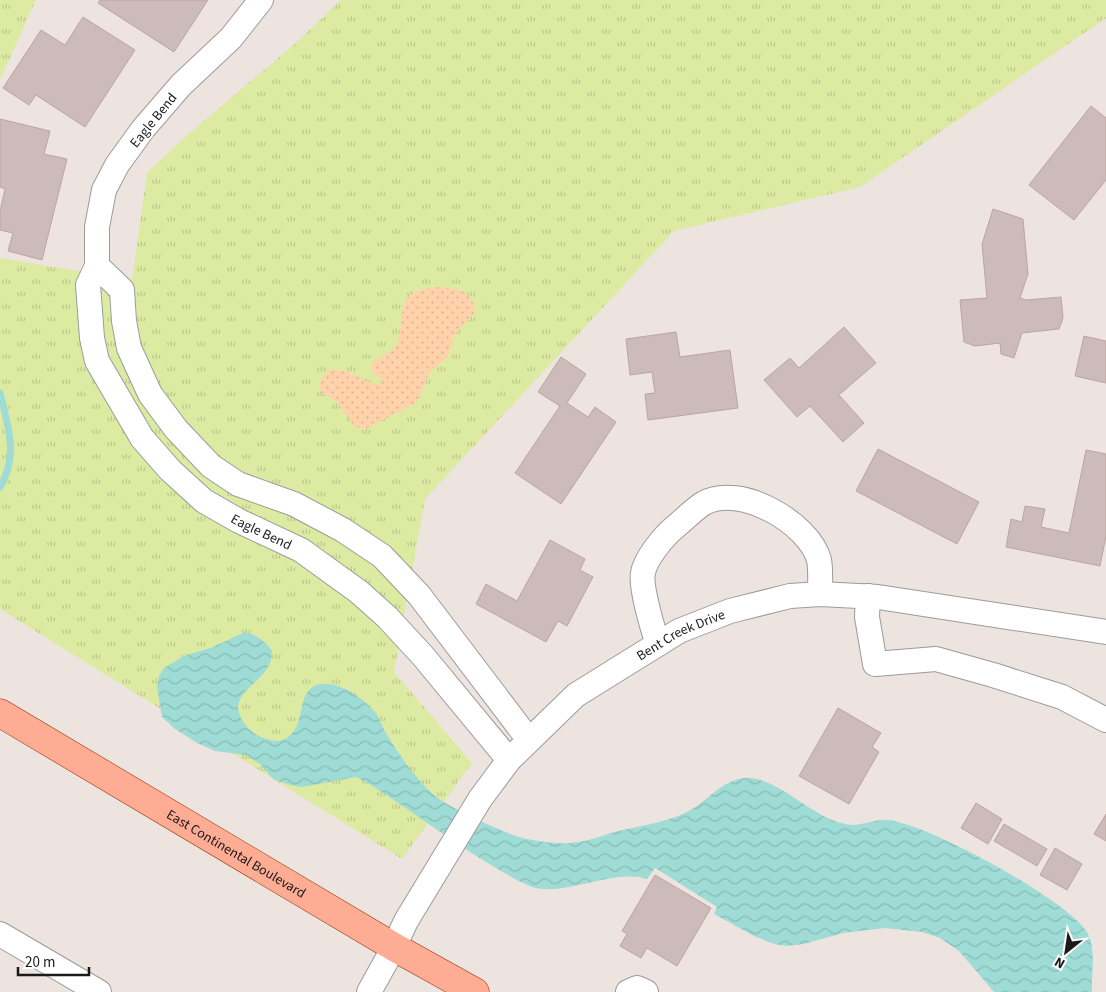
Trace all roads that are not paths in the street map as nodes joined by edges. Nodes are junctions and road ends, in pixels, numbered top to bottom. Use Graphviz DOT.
graph roads {
  1 [pos="262,0"];
  2 [pos="97,266"];
  3 [pos="820,594"];
  4 [pos="868,596"];
  5 [pos="1106,632"];
  6 [pos="658,644"];
  7 [pos="0,713"];
  8 [pos="1106,720"];
  9 [pos="529,740"];
  10 [pos="509,760"];
  11 [pos="0,934"];
  12 [pos="394,947"];
  13 [pos="99,992"];
  14 [pos="368,992"];
  15 [pos="475,992"];
  16 [pos="628,992"];
  17 [pos="646,992"];
  1 -- 2 [label="street, Eagle Bend"];
  2 -- 9 [label="street"];
  2 -- 10 [label="street, Eagle Bend"];
  3 -- 4 [label="street, Bent Creek Drive"];
  3 -- 6 [label="street, Bent Creek Drive"];
  3 -- 6 [label="street"];
  4 -- 5 [label="street, Bent Creek Drive"];
  4 -- 8 [label="street"];
  6 -- 9 [label="street, Bent Creek Drive"];
  7 -- 12 [label="main road, East Continental Boulevard"];
  9 -- 10 [label="street, Bent Creek Drive"];
  10 -- 12 [label="street, Bent Creek Drive"];
  11 -- 13 [label="street"];
  12 -- 14 [label="street, Bent Creek Drive"];
  12 -- 15 [label="main road, East Continental Boulevard"];
  16 -- 17 [label="street"];
}
